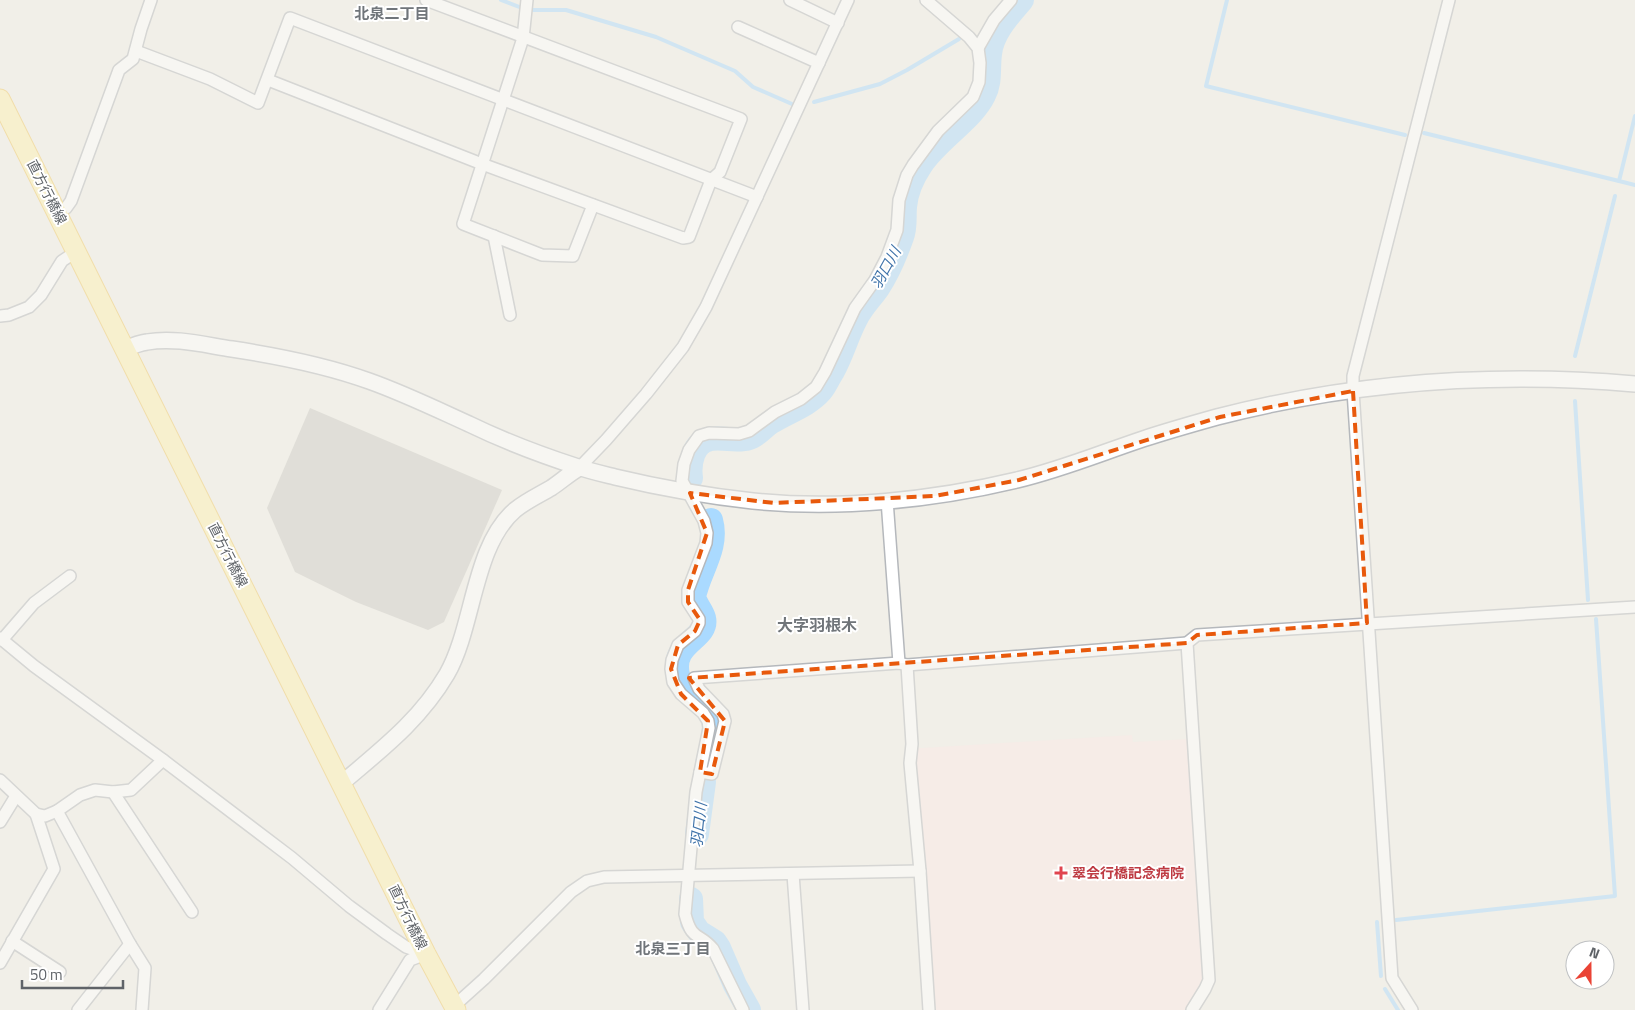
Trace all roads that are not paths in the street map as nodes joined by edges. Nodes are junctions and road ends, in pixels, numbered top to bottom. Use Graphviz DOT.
graph roads {
  1 [pos="151,0"];
  2 [pos="426,0"];
  3 [pos="527,0"];
  4 [pos="790,0"];
  5 [pos="848,0"];
  6 [pos="926,0"];
  7 [pos="1011,0"];
  8 [pos="1449,0"];
  9 [pos="838,23"];
  10 [pos="738,27"];
  11 [pos="523,38"];
  12 [pos="978,48"];
  13 [pos="136,51"];
  14 [pos="818,63"];
  15 [pos="268,80"];
  16 [pos="0,99"];
  17 [pos="503,100"];
  18 [pos="482,164"];
  19 [pos="711,180"];
  20 [pos="757,197"];
  21 [pos="593,205"];
  22 [pos="57,213"];
  23 [pos="494,236"];
  24 [pos="76,251"];
  25 [pos="510,315"];
  26 [pos="0,316"];
  27 [pos="125,349"];
  28 [pos="1635,384"];
  29 [pos="1353,391"];
  30 [pos="579,468"];
  31 [pos="690,493"];
  32 [pos="887,500"];
  33 [pos="70,576"];
  34 [pos="1635,607"];
  35 [pos="1367,623"];
  36 [pos="1,639"];
  37 [pos="1187,643"];
  38 [pos="903,664"];
  39 [pos="163,760"];
  40 [pos="700,772"];
  41 [pos="0,780"];
  42 [pos="342,783"];
  43 [pos="113,792"];
  44 [pos="16,796"];
  45 [pos="57,811"];
  46 [pos="36,814"];
  47 [pos="1,819"];
  48 [pos="920,871"];
  49 [pos="793,874"];
  50 [pos="688,876"];
  51 [pos="192,912"];
  52 [pos="12,941"];
  53 [pos="130,944"];
  54 [pos="426,954"];
  55 [pos="0,963"];
  56 [pos="60,972"];
  57 [pos="455,1008"];
  58 [pos="78,1010"];
  59 [pos="142,1010"];
  60 [pos="379,1010"];
  61 [pos="743,1010"];
  62 [pos="803,1010"];
  63 [pos="929,1010"];
  64 [pos="1192,1010"];
  65 [pos="1412,1010"];
  1 -- 13 [label="street"];
  2 -- 11 [label="street"];
  3 -- 11 [label="street"];
  4 -- 9 [label="street"];
  5 -- 9 [label="street"];
  6 -- 12 [label="street"];
  7 -- 12 [label="street"];
  8 -- 29 [label="street"];
  9 -- 14 [label="street"];
  10 -- 14 [label="street"];
  11 -- 17 [label="street"];
  11 -- 19 [label="street"];
  12 -- 31 [label="street"];
  13 -- 15 [label="street"];
  13 -- 22 [label="street"];
  14 -- 20 [label="street"];
  15 -- 17 [label="street"];
  15 -- 18 [label="street"];
  16 -- 22 [label="main road, 直方行橋線"];
  17 -- 18 [label="street"];
  17 -- 19 [label="street"];
  18 -- 21 [label="street"];
  18 -- 23 [label="street"];
  19 -- 20 [label="street"];
  19 -- 21 [label="street"];
  20 -- 30 [label="street"];
  21 -- 23 [label="street"];
  22 -- 24 [label="main road, 直方行橋線"];
  23 -- 25 [label="street"];
  24 -- 26 [label="street"];
  24 -- 27 [label="main road, 直方行橋線"];
  27 -- 30 [label="street"];
  27 -- 42 [label="main road, 直方行橋線"];
  28 -- 29 [label="street"];
  29 -- 32 [label="street"];
  29 -- 35 [label="street"];
  30 -- 31 [label="street"];
  30 -- 42 [label="street"];
  31 -- 32 [label="street"];
  31 -- 40 [label="street"];
  32 -- 38 [label="street"];
  33 -- 36 [label="street"];
  34 -- 35 [label="street"];
  35 -- 37 [label="street"];
  35 -- 65 [label="street"];
  36 -- 39 [label="street"];
  37 -- 38 [label="street"];
  37 -- 64 [label="street"];
  38 -- 40 [label="street"];
  38 -- 48 [label="street"];
  39 -- 43 [label="street"];
  39 -- 54 [label="street"];
  40 -- 50 [label="street"];
  41 -- 44 [label="street"];
  42 -- 54 [label="main road, 直方行橋線"];
  43 -- 45 [label="street"];
  43 -- 51 [label="street"];
  44 -- 46 [label="street"];
  44 -- 47 [label="street"];
  45 -- 46 [label="street"];
  45 -- 53 [label="street"];
  46 -- 52 [label="street"];
  48 -- 49 [label="street"];
  48 -- 63 [label="street"];
  49 -- 50 [label="street"];
  49 -- 62 [label="street"];
  50 -- 57 [label="street"];
  50 -- 61 [label="street"];
  52 -- 55 [label="street"];
  52 -- 56 [label="street"];
  53 -- 58 [label="street"];
  53 -- 59 [label="street"];
  54 -- 57 [label="main road, 直方行橋線"];
  54 -- 60 [label="street"];
}
